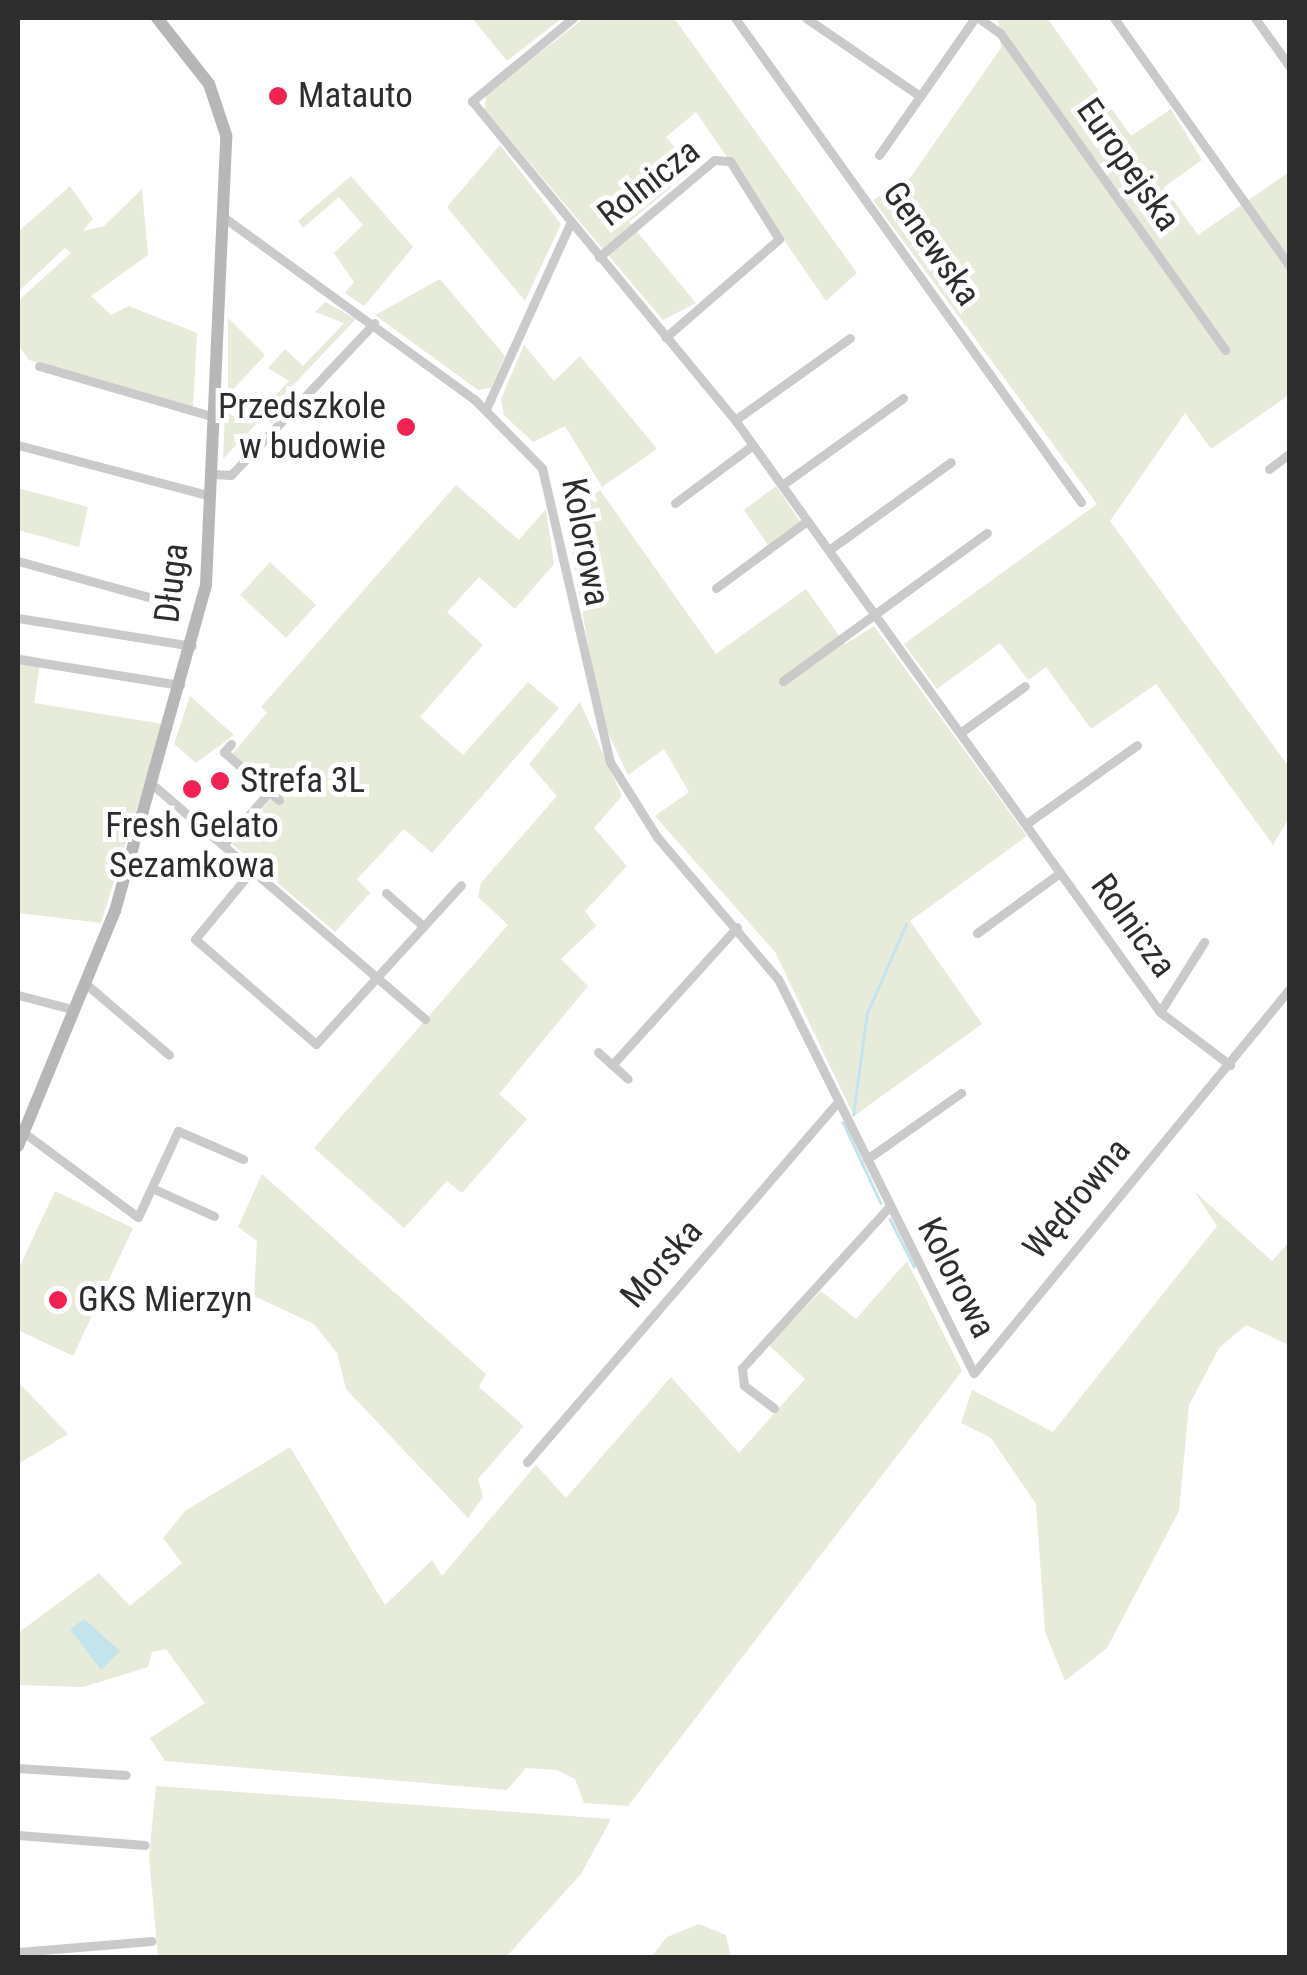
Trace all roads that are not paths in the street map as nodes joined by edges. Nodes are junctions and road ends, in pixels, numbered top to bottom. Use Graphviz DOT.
graph roads {
  1 [pos="157,18"];
  2 [pos="573,18"];
  3 [pos="735,18"];
  4 [pos="806,18"];
  5 [pos="977,18"];
  6 [pos="1114,18"];
  7 [pos="1254,18"];
  8 [pos="1290,67"];
  9 [pos="920,96"];
  10 [pos="879,154"];
  11 [pos="222,216"];
  12 [pos="570,224"];
  13 [pos="599,256"];
  14 [pos="1290,267"];
  15 [pos="374,323"];
  16 [pos="666,336"];
  17 [pos="850,338"];
  18 [pos="1225,350"];
  19 [pos="40,366"];
  20 [pos="903,398"];
  21 [pos="486,410"];
  22 [pos="214,417"];
  23 [pos="735,420"];
  24 [pos="18,445"];
  25 [pos="753,445"];
  26 [pos="1285,456"];
  27 [pos="951,462"];
  28 [pos="1268,469"];
  29 [pos="1290,471"];
  30 [pos="212,474"];
  31 [pos="782,485"];
  32 [pos="211,496"];
  33 [pos="1081,502"];
  34 [pos="676,503"];
  35 [pos="807,521"];
  36 [pos="987,533"];
  37 [pos="828,550"];
  38 [pos="18,561"];
  39 [pos="716,588"];
  40 [pos="163,601"];
  41 [pos="874,614"];
  42 [pos="18,618"];
  43 [pos="194,646"];
  44 [pos="18,659"];
  45 [pos="783,682"];
  46 [pos="183,685"];
  47 [pos="1025,686"];
  48 [pos="960,733"];
  49 [pos="231,744"];
  50 [pos="1137,745"];
  51 [pos="153,786"];
  52 [pos="269,792"];
  53 [pos="279,800"];
  54 [pos="1026,824"];
  55 [pos="224,844"];
  56 [pos="253,869"];
  57 [pos="1060,873"];
  58 [pos="461,885"];
  59 [pos="386,894"];
  60 [pos="422,925"];
  61 [pos="737,927"];
  62 [pos="976,933"];
  63 [pos="1204,942"];
  64 [pos="377,978"];
  65 [pos="86,984"];
  66 [pos="1290,988"];
  67 [pos="18,995"];
  68 [pos="75,1010"];
  69 [pos="1160,1012"];
  70 [pos="424,1019"];
  71 [pos="598,1052"];
  72 [pos="169,1055"];
  73 [pos="612,1065"];
  74 [pos="1230,1065"];
  75 [pos="628,1078"];
  76 [pos="961,1093"];
  77 [pos="838,1101"];
  78 [pos="20,1139"];
  79 [pos="242,1159"];
  80 [pos="867,1159"];
  81 [pos="152,1188"];
  82 [pos="888,1207"];
  83 [pos="214,1216"];
  84 [pos="974,1374"];
  85 [pos="774,1408"];
  86 [pos="527,1462"];
  87 [pos="18,1768"];
  88 [pos="126,1775"];
  89 [pos="18,1836"];
  90 [pos="144,1845"];
  91 [pos="152,1941"];
  92 [pos="18,1952"];
  1 -- 11 [label="street, Długa"];
  2 -- 12 [label="street, Rolnicza"];
  3 -- 33 [label="street, Genewska"];
  4 -- 9 [label="street"];
  5 -- 9 [label="street"];
  5 -- 18 [label="street, Europejska"];
  6 -- 14 [label="street"];
  7 -- 8 [label="street"];
  9 -- 10 [label="street"];
  11 -- 15 [label="street, Kolorowa"];
  11 -- 22 [label="street, Długa"];
  12 -- 13 [label="street, Rolnicza"];
  12 -- 21 [label="street"];
  13 -- 16 [label="street, Rolnicza"];
  13 -- 16 [label="street, Rolnicza"];
  15 -- 21 [label="street, Kolorowa"];
  15 -- 30 [label="street"];
  16 -- 23 [label="street, Rolnicza"];
  17 -- 23 [label="street"];
  19 -- 22 [label="street"];
  20 -- 31 [label="street"];
  21 -- 61 [label="street, Kolorowa"];
  22 -- 30 [label="street, Długa"];
  23 -- 25 [label="street, Rolnicza"];
  24 -- 32 [label="street"];
  25 -- 31 [label="street, Rolnicza"];
  25 -- 34 [label="street"];
  26 -- 28 [label="street"];
  26 -- 29 [label="street"];
  27 -- 37 [label="street"];
  30 -- 32 [label="street, Długa"];
  31 -- 35 [label="street, Rolnicza"];
  32 -- 43 [label="street, Długa"];
  35 -- 37 [label="street, Rolnicza"];
  35 -- 39 [label="street"];
  36 -- 41 [label="street"];
  37 -- 41 [label="street, Rolnicza"];
  38 -- 40 [label="street"];
  41 -- 45 [label="street"];
  41 -- 48 [label="street, Rolnicza"];
  42 -- 43 [label="street"];
  43 -- 46 [label="street, Długa"];
  44 -- 46 [label="street"];
  46 -- 51 [label="street, Długa"];
  47 -- 48 [label="street"];
  48 -- 54 [label="street, Rolnicza"];
  49 -- 52 [label="street"];
  50 -- 54 [label="street"];
  51 -- 55 [label="street"];
  51 -- 65 [label="street, Długa"];
  52 -- 53 [label="street"];
  52 -- 55 [label="street"];
  54 -- 57 [label="street, Rolnicza"];
  55 -- 56 [label="street"];
  56 -- 64 [label="street"];
  56 -- 64 [label="street"];
  57 -- 62 [label="street, Rolnicza"];
  57 -- 69 [label="street, Rolnicza"];
  58 -- 60 [label="street"];
  59 -- 60 [label="street"];
  60 -- 64 [label="street"];
  61 -- 73 [label="street"];
  61 -- 77 [label="street, Kolorowa"];
  63 -- 69 [label="street, Rolnicza"];
  64 -- 70 [label="street"];
  65 -- 68 [label="street, Długa"];
  65 -- 72 [label="street"];
  66 -- 74 [label="street, Wędrowna"];
  67 -- 68 [label="street"];
  68 -- 78 [label="street, Długa"];
  69 -- 74 [label="street, Rolnicza"];
  71 -- 73 [label="street"];
  73 -- 75 [label="street"];
  74 -- 84 [label="street, Wędrowna"];
  76 -- 80 [label="street"];
  77 -- 80 [label="street, Kolorowa"];
  77 -- 86 [label="street, Morska"];
  78 -- 81 [label="street"];
  79 -- 81 [label="street"];
  80 -- 82 [label="street, Kolorowa"];
  81 -- 83 [label="street"];
  82 -- 84 [label="street, Kolorowa"];
  82 -- 85 [label="street, Kolorowa"];
  87 -- 88 [label="street"];
  89 -- 90 [label="street"];
  91 -- 92 [label="street"];
}
